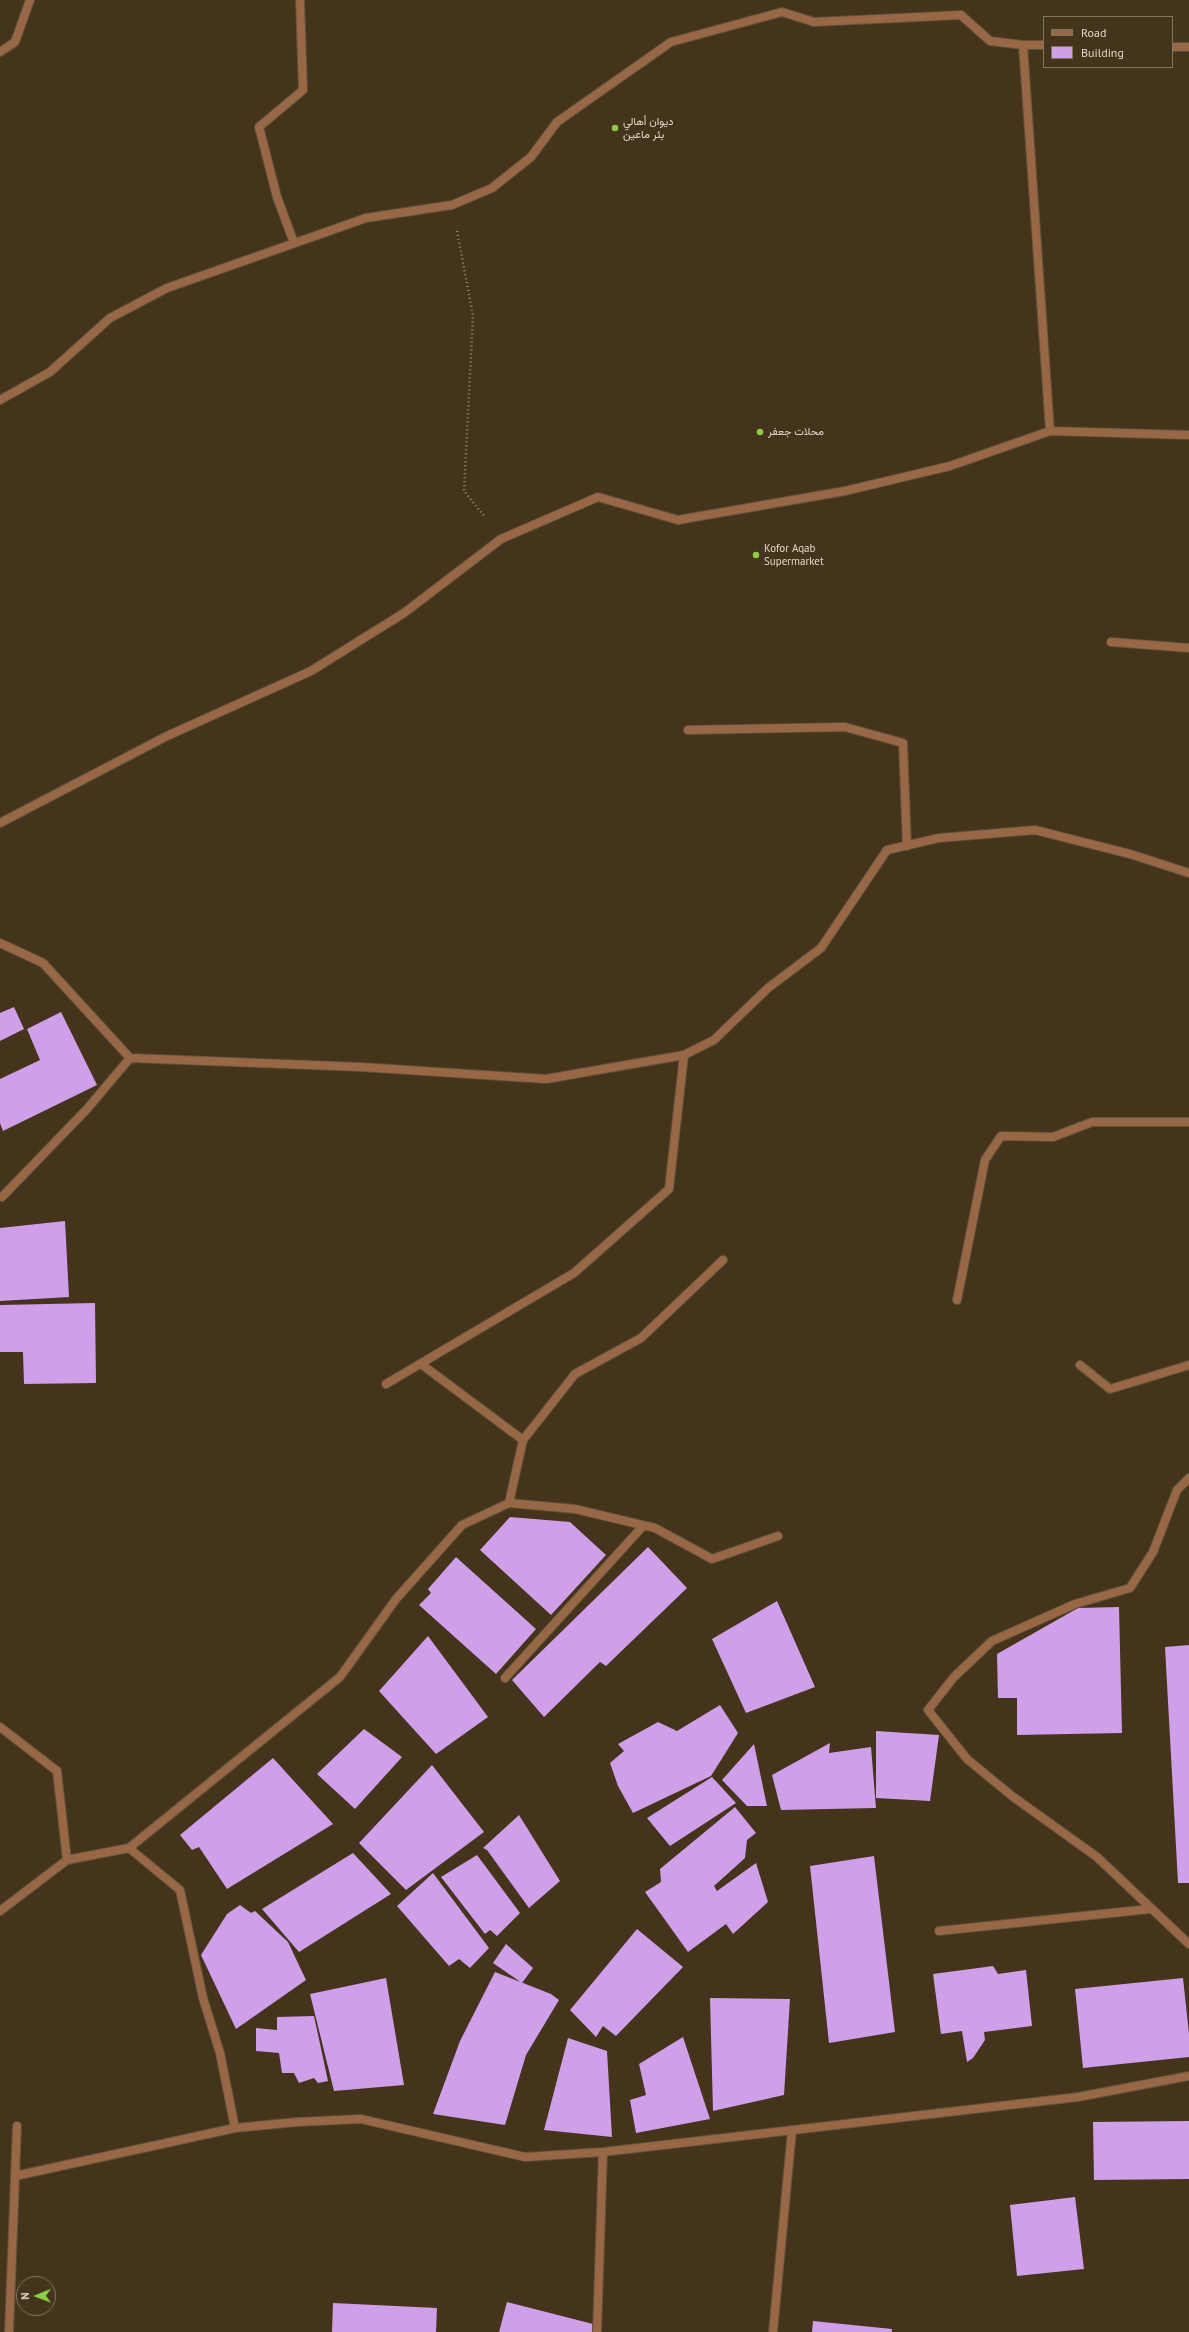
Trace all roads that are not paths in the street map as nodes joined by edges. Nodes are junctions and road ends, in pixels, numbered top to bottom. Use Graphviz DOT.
graph roads {
  1 [pos="30,0"];
  2 [pos="300,0"];
  3 [pos="1023,45"];
  4 [pos="1043,45"];
  5 [pos="1173,47"];
  6 [pos="1189,48"];
  7 [pos="0,52"];
  8 [pos="294,243"];
  9 [pos="0,400"];
  10 [pos="1050,431"];
  11 [pos="1189,435"];
  12 [pos="1111,642"];
  13 [pos="1189,648"];
  14 [pos="688,730"];
  15 [pos="0,823"];
  16 [pos="907,846"];
  17 [pos="1189,873"];
  18 [pos="0,943"];
  19 [pos="684,1055"];
  20 [pos="130,1058"];
  21 [pos="1189,1122"];
  22 [pos="2,1198"];
  23 [pos="723,1260"];
  24 [pos="956,1300"];
  25 [pos="421,1364"];
  26 [pos="1080,1365"];
  27 [pos="1189,1365"];
  28 [pos="386,1384"];
  29 [pos="523,1440"];
  30 [pos="1189,1478"];
  31 [pos="509,1503"];
  32 [pos="643,1526"];
  33 [pos="778,1536"];
  34 [pos="505,1678"];
  35 [pos="0,1727"];
  36 [pos="129,1848"];
  37 [pos="67,1860"];
  38 [pos="1150,1909"];
  39 [pos="0,1910"];
  40 [pos="939,1931"];
  41 [pos="1189,1944"];
  42 [pos="1189,2076"];
  43 [pos="16,2126"];
  44 [pos="235,2128"];
  45 [pos="792,2130"];
  46 [pos="603,2152"];
  47 [pos="15,2176"];
  48 [pos="9,2332"];
  49 [pos="597,2332"];
  50 [pos="773,2332"];
  1 -- 7 [label="street"];
  2 -- 8 [label="street"];
  3 -- 4 [label="street"];
  3 -- 8 [label="street"];
  3 -- 10 [label="street"];
  5 -- 6 [label="street"];
  8 -- 9 [label="street"];
  10 -- 11 [label="street"];
  10 -- 15 [label="street"];
  12 -- 13 [label="street"];
  14 -- 16 [label="street"];
  16 -- 17 [label="street"];
  16 -- 19 [label="street"];
  18 -- 20 [label="street"];
  19 -- 20 [label="street"];
  19 -- 25 [label="street"];
  20 -- 22 [label="street"];
  21 -- 24 [label="street"];
  23 -- 29 [label="street"];
  25 -- 28 [label="street"];
  25 -- 29 [label="street"];
  26 -- 27 [label="street"];
  29 -- 31 [label="street"];
  30 -- 38 [label="street"];
  31 -- 32 [label="street"];
  31 -- 36 [label="street"];
  32 -- 33 [label="street"];
  32 -- 34 [label="street"];
  35 -- 37 [label="street"];
  36 -- 37 [label="street"];
  36 -- 44 [label="street"];
  37 -- 39 [label="street"];
  38 -- 40 [label="street"];
  38 -- 41 [label="street"];
  42 -- 45 [label="street"];
  43 -- 47 [label="street"];
  44 -- 46 [label="street"];
  44 -- 47 [label="street"];
  45 -- 46 [label="street"];
  45 -- 50 [label="street"];
  46 -- 49 [label="street"];
  47 -- 48 [label="street"];
}
